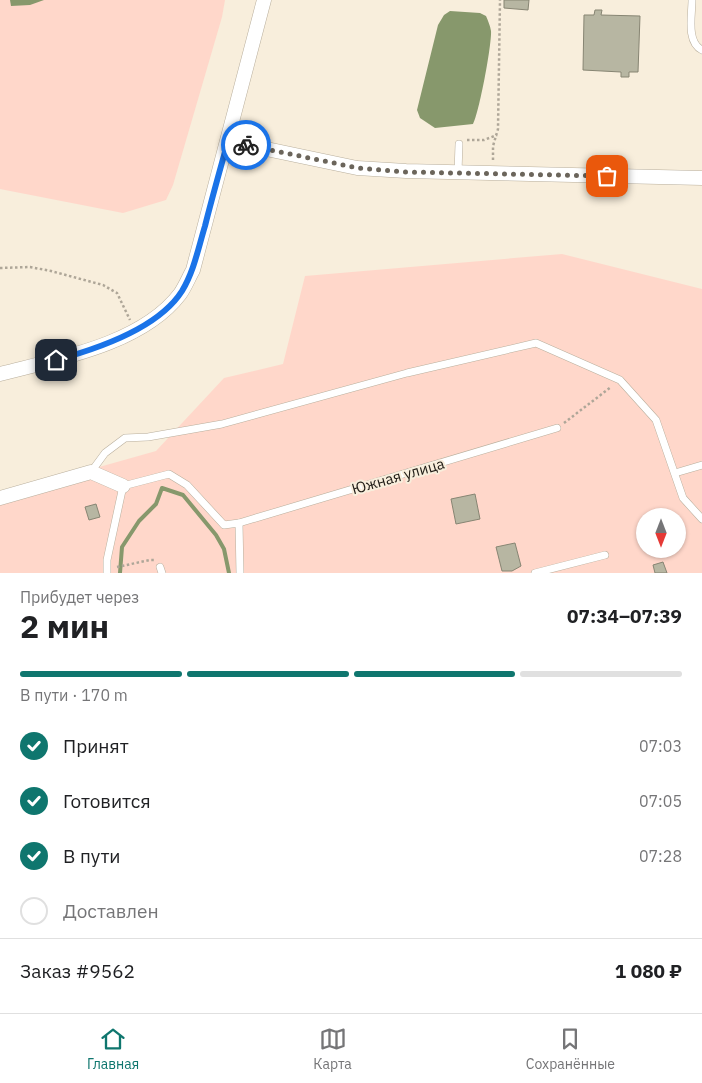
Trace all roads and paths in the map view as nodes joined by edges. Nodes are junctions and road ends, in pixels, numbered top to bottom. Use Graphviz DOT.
graph roads {
  1 [pos="264,0"];
  2 [pos="500,0"];
  3 [pos="692,0"];
  4 [pos="702,50"];
  5 [pos="497,135"];
  6 [pos="228,141"];
  7 [pos="459,144"];
  8 [pos="458,172"];
  9 [pos="493,173"];
  10 [pos="702,178"];
  11 [pos="0,268"];
  12 [pos="135,330"];
  13 [pos="0,374"];
  14 [pos="620,380"];
  15 [pos="557,428"];
  16 [pos="702,465"];
  17 [pos="91,472"];
  18 [pos="675,473"];
  19 [pos="123,486"];
  20 [pos="0,498"];
  21 [pos="702,520"];
  22 [pos="240,523"];
  23 [pos="605,555"];
  24 [pos="161,570"];
  25 [pos="110,571"];
  26 [pos="240,573"];
  27 [pos="535,573"];
  1 -- 6 [label="street"];
  2 -- 5 [label="path"];
  3 -- 4 [label="lane"];
  5 -- 7 [label="path"];
  5 -- 9 [label="path"];
  6 -- 8 [label="street"];
  6 -- 12 [label="street"];
  7 -- 8 [label="lane"];
  8 -- 9 [label="street"];
  9 -- 10 [label="street"];
  11 -- 12 [label="path"];
  12 -- 13 [label="street"];
  14 -- 15 [label="path"];
  14 -- 17 [label="lane"];
  14 -- 18 [label="lane"];
  15 -- 22 [label="lane, Южная улица"];
  16 -- 18 [label="lane"];
  17 -- 19 [label="street"];
  17 -- 20 [label="street"];
  18 -- 21 [label="lane"];
  19 -- 22 [label="lane"];
  19 -- 25 [label="lane"];
  22 -- 26 [label="lane"];
  23 -- 27 [label="lane"];
  24 -- 25 [label="path"];
}
